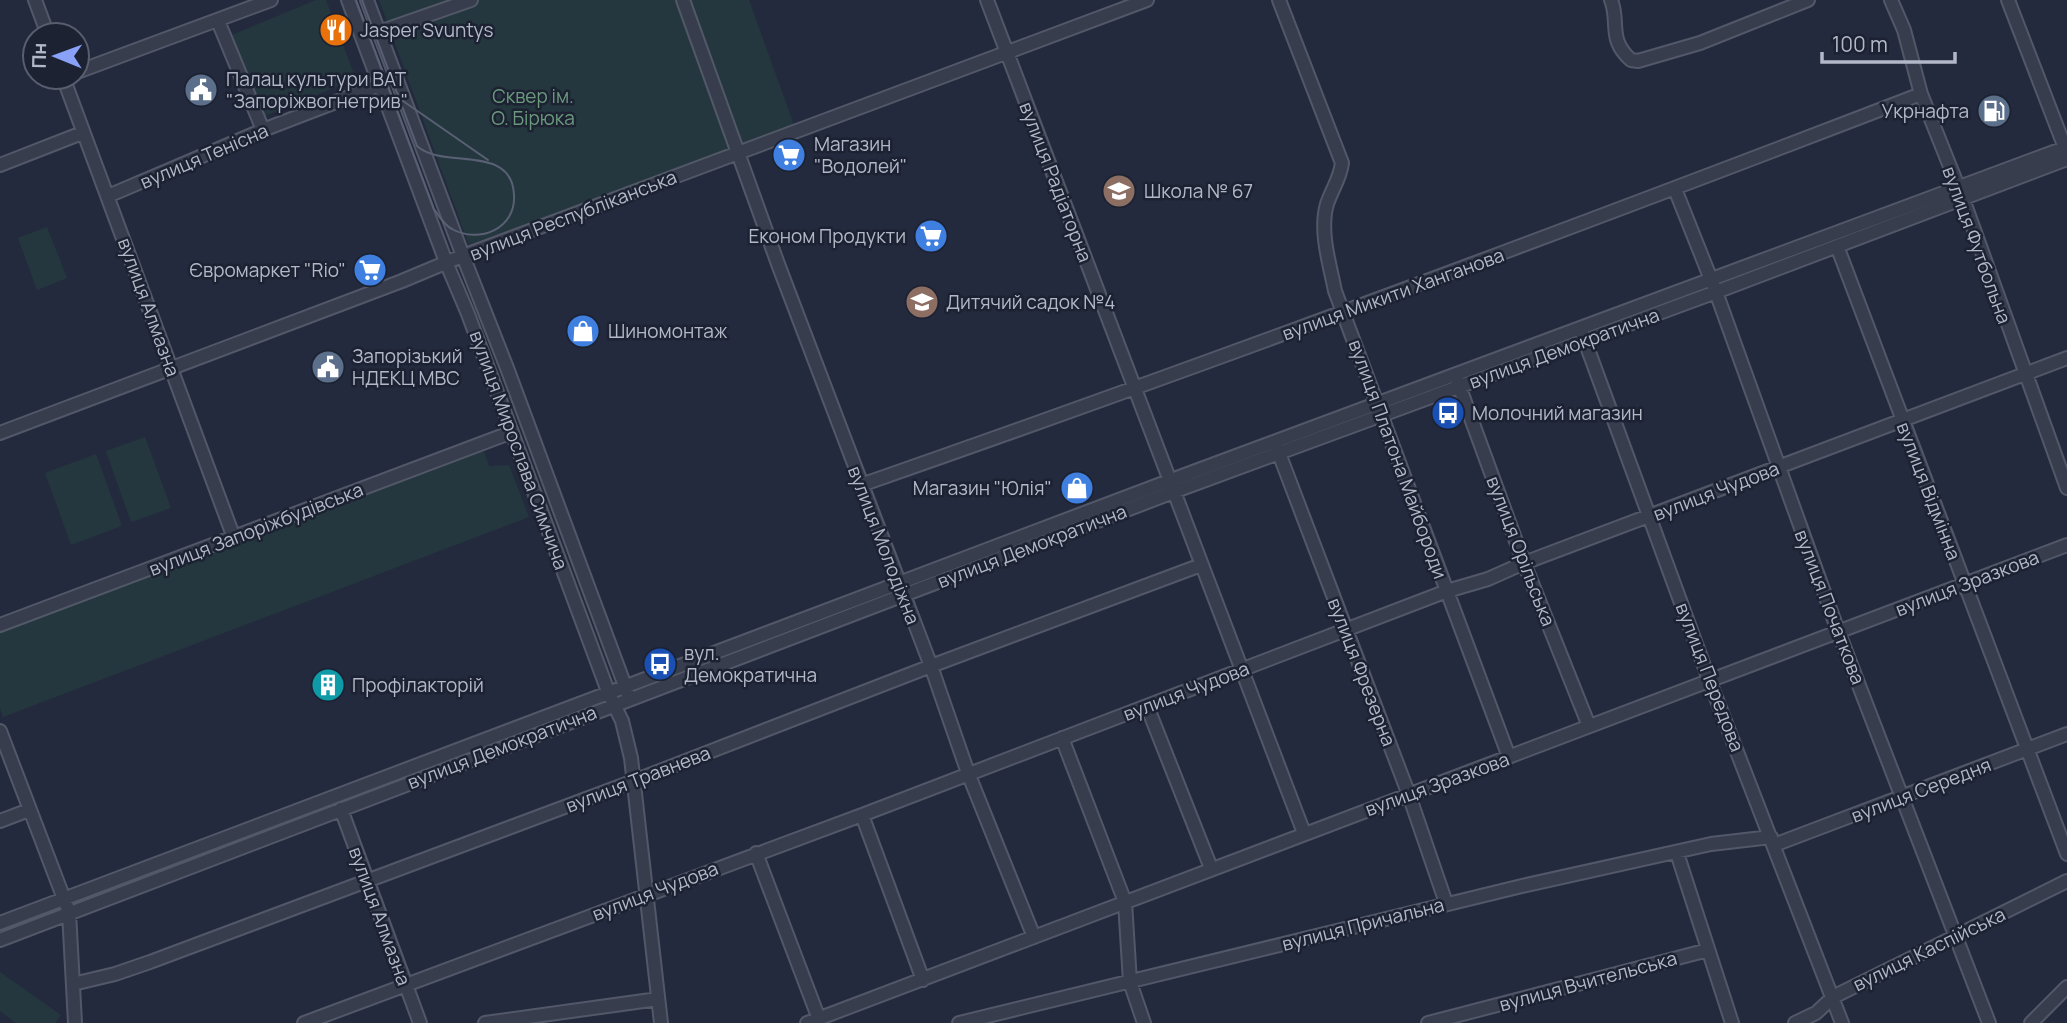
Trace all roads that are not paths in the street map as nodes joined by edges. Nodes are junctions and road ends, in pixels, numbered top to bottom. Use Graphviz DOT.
graph roads {
  1 [pos="34,0"];
  2 [pos="271,0"];
  3 [pos="348,0"];
  4 [pos="367,0"];
  5 [pos="471,0"];
  6 [pos="683,0"];
  7 [pos="987,0"];
  8 [pos="1147,0"];
  9 [pos="1279,0"];
  10 [pos="1611,0"];
  11 [pos="1808,0"];
  12 [pos="1891,0"];
  13 [pos="2008,0"];
  14 [pos="42,21"];
  15 [pos="218,21"];
  16 [pos="385,30"];
  17 [pos="1008,52"];
  18 [pos="91,67"];
  19 [pos="380,85"];
  20 [pos="68,91"];
  21 [pos="1921,93"];
  22 [pos="263,130"];
  23 [pos="82,133"];
  24 [pos="2067,152"];
  25 [pos="737,153"];
  26 [pos="0,165"];
  27 [pos="1675,189"];
  28 [pos="1960,194"];
  29 [pos="108,196"];
  30 [pos="1838,246"];
  31 [pos="463,256"];
  32 [pos="446,262"];
  33 [pos="1713,287"];
  34 [pos="1343,313"];
  35 [pos="1582,335"];
  36 [pos="2067,358"];
  37 [pos="171,369"];
  38 [pos="2024,374"];
  39 [pos="1458,381"];
  40 [pos="1135,390"];
  41 [pos="1379,410"];
  42 [pos="1902,419"];
  43 [pos="512,432"];
  44 [pos="0,433"];
  45 [pos="1276,448"];
  46 [pos="1778,467"];
  47 [pos="861,485"];
  48 [pos="1171,487"];
  49 [pos="2067,488"];
  50 [pos="1648,517"];
  51 [pos="234,538"];
  52 [pos="2067,545"];
  53 [pos="1524,563"];
  54 [pos="1201,565"];
  55 [pos="1964,584"];
  56 [pos="901,589"];
  57 [pos="1447,591"];
  58 [pos="0,625"];
  59 [pos="1345,629"];
  60 [pos="1838,631"];
  61 [pos="930,666"];
  62 [pos="1243,669"];
  63 [pos="1710,681"];
  64 [pos="627,693"];
  65 [pos="611,699"];
  66 [pos="1147,706"];
  67 [pos="622,721"];
  68 [pos="1589,726"];
  69 [pos="0,731"];
  70 [pos="2067,734"];
  71 [pos="1062,738"];
  72 [pos="2027,750"];
  73 [pos="1509,757"];
  74 [pos="968,773"];
  75 [pos="634,781"];
  76 [pos="1409,795"];
  77 [pos="1902,796"];
  78 [pos="341,809"];
  79 [pos="29,810"];
  80 [pos="862,815"];
  81 [pos="0,821"];
  82 [pos="1304,834"];
  83 [pos="1772,841"];
  84 [pos="756,853"];
  85 [pos="1677,853"];
  86 [pos="2067,854"];
  87 [pos="1212,868"];
  88 [pos="367,879"];
  89 [pos="2067,881"];
  90 [pos="645,895"];
  91 [pos="64,899"];
  92 [pos="1125,902"];
  93 [pos="1446,903"];
  94 [pos="69,912"];
  95 [pos="0,923"];
  96 [pos="1956,936"];
  97 [pos="1034,937"];
  98 [pos="0,940"];
  99 [pos="1708,950"];
  100 [pos="923,980"];
  101 [pos="1130,982"];
  102 [pos="73,984"];
  103 [pos="405,985"];
  104 [pos="2067,987"];
  105 [pos="1833,997"];
  106 [pos="658,999"];
  107 [pos="2042,1013"];
  108 [pos="812,1022"];
  109 [pos="75,1023"];
  110 [pos="304,1023"];
  111 [pos="421,1023"];
  112 [pos="485,1023"];
  113 [pos="661,1023"];
  114 [pos="959,1023"];
  115 [pos="1143,1023"];
  116 [pos="1428,1023"];
  117 [pos="1732,1023"];
  118 [pos="1795,1023"];
  119 [pos="1842,1023"];
  120 [pos="1989,1023"];
  121 [pos="2031,1023"];
  122 [pos="2052,1023"];
  1 -- 14 [label="street"];
  2 -- 15 [label="street"];
  3 -- 19 [label="street, вулиця Мирослава Симчича"];
  4 -- 31 [label="street, вулиця Мирослава Симчича"];
  5 -- 16 [label="street"];
  6 -- 25 [label="street, вулиця Молодіжна"];
  7 -- 17 [label="street, вулиця Радіаторна"];
  8 -- 17 [label="street, вулиця Республіканська"];
  9 -- 34 [label="street, вулиця Платона Майбороди"];
  10 -- 11 [label="street"];
  12 -- 21 [label="street, вулиця Футбольна"];
  13 -- 24 [label="street"];
  15 -- 18 [label="street"];
  15 -- 22 [label="street"];
  17 -- 25 [label="street, вулиця Республіканська"];
  17 -- 40 [label="street, вулиця Радіаторна"];
  19 -- 22 [label="street, вулиця Тенісна"];
  19 -- 32 [label="street, вулиця Мирослава Симчича"];
  20 -- 23 [label="street, вулиця Алмазна"];
  21 -- 27 [label="street, вулиця Микити Ханганова"];
  21 -- 28 [label="street, вулиця Футбольна"];
  22 -- 29 [label="street, вулиця Тенісна"];
  23 -- 26 [label="street"];
  23 -- 29 [label="street, вулиця Алмазна"];
  24 -- 28 [label="street, вулиця Демократична"];
  25 -- 31 [label="street, вулиця Республіканська"];
  25 -- 47 [label="street, вулиця Молодіжна"];
  27 -- 33 [label="street, вулиця Початкова"];
  27 -- 34 [label="street, вулиця Микити Ханганова"];
  28 -- 30 [label="street, вулиця Демократична"];
  28 -- 33 [label="street, вулиця Демократична"];
  28 -- 38 [label="street, вулиця Футбольна"];
  29 -- 37 [label="street, вулиця Алмазна"];
  30 -- 33 [label="street, вулиця Демократична"];
  30 -- 42 [label="street, вулиця Відмінна"];
  31 -- 32 [label="street, вулиця Республіканська"];
  31 -- 64 [label="street, вулиця Мирослава Симчича"];
  32 -- 37 [label="street, вулиця Республіканська"];
  32 -- 43 [label="street, вулиця Мирослава Симчича"];
  33 -- 35 [label="street, вулиця Демократична"];
  33 -- 46 [label="street, вулиця Початкова"];
  34 -- 40 [label="street, вулиця Микити Ханганова"];
  34 -- 41 [label="street, вулиця Платона Майбороди"];
  35 -- 39 [label="street, вулиця Демократична"];
  35 -- 50 [label="street, вулиця Передова"];
  36 -- 38 [label="street, вулиця Чудова"];
  37 -- 44 [label="street, вулиця Республіканська"];
  37 -- 51 [label="street, вулиця Алмазна"];
  38 -- 42 [label="street, вулиця Чудова"];
  38 -- 49 [label="street, вулиця Футбольна"];
  39 -- 41 [label="street, вулиця Демократична"];
  39 -- 53 [label="street, вулиця Орільська"];
  40 -- 47 [label="street, вулиця Микити Ханганова"];
  40 -- 48 [label="street, вулиця Радіаторна"];
  41 -- 45 [label="street, вулиця Демократична"];
  41 -- 57 [label="street, вулиця Платона Майбороди"];
  42 -- 46 [label="street, вулиця Чудова"];
  42 -- 55 [label="street, вулиця Відмінна"];
  43 -- 51 [label="street, вулиця Запоріжбудівська"];
  43 -- 65 [label="street, вулиця Мирослава Симчича"];
  45 -- 48 [label="street, вулиця Демократична"];
  45 -- 59 [label="street, вулиця Фрезерна"];
  46 -- 50 [label="street, вулиця Чудова"];
  46 -- 60 [label="street, вулиця Початкова"];
  47 -- 56 [label="street, вулиця Молодіжна"];
  48 -- 54 [label="street, вулиця Радіаторна"];
  48 -- 56 [label="street, вулиця Демократична"];
  50 -- 53 [label="street, вулиця Чудова"];
  50 -- 63 [label="street, вулиця Передова"];
  51 -- 58 [label="street, вулиця Запоріжбудівська"];
  52 -- 55 [label="street, вулиця Зразкова"];
  53 -- 57 [label="street, вулиця Чудова"];
  53 -- 68 [label="street, вулиця Орільська"];
  54 -- 61 [label="street, вулиця Травнева"];
  54 -- 62 [label="street, вулиця Радіаторна"];
  55 -- 60 [label="street, вулиця Зразкова"];
  55 -- 72 [label="street, вулиця Відмінна"];
  56 -- 61 [label="street, вулиця Молодіжна"];
  56 -- 64 [label="street, вулиця Демократична"];
  57 -- 59 [label="street, вулиця Чудова"];
  57 -- 73 [label="street, вулиця Платона Майбороди"];
  59 -- 62 [label="street, вулиця Чудова"];
  59 -- 76 [label="street, вулиця Фрезерна"];
  60 -- 63 [label="street, вулиця Зразкова"];
  60 -- 77 [label="street, вулиця Початкова"];
  61 -- 74 [label="street, вулиця Молодіжна"];
  61 -- 75 [label="street, вулиця Травнева"];
  62 -- 66 [label="street, вулиця Чудова"];
  62 -- 82 [label="street, вулиця Радіаторна"];
  63 -- 68 [label="street, вулиця Зразкова"];
  63 -- 83 [label="street, вулиця Передова"];
  64 -- 65 [label="street, вулиця Демократична"];
  64 -- 67 [label="street"];
  65 -- 67 [label="street, вулиця Мирослава Симчича"];
  65 -- 78 [label="street, вулиця Демократична"];
  65 -- 91 [label="street, вулиця Демократична"];
  66 -- 71 [label="street, вулиця Чудова"];
  66 -- 87 [label="street"];
  67 -- 75 [label="street"];
  68 -- 73 [label="street, вулиця Зразкова"];
  69 -- 79 [label="street"];
  70 -- 72 [label="street, вулиця Середня"];
  71 -- 74 [label="street, вулиця Чудова"];
  71 -- 92 [label="street"];
  72 -- 77 [label="street, вулиця Середня"];
  72 -- 86 [label="street, вулиця Відмінна"];
  73 -- 76 [label="street, вулиця Зразкова"];
  74 -- 80 [label="street, вулиця Чудова"];
  74 -- 97 [label="street, вулиця Молодіжна"];
  75 -- 88 [label="street, вулиця Травнева"];
  75 -- 90 [label="street"];
  76 -- 82 [label="street, вулиця Зразкова"];
  76 -- 93 [label="street, вулиця Фрезерна"];
  77 -- 83 [label="street, вулиця Середня"];
  77 -- 96 [label="street, вулиця Початкова"];
  78 -- 88 [label="street, вулиця Алмазна"];
  78 -- 94 [label="street, вулиця Демократична"];
  79 -- 81 [label="street"];
  79 -- 91 [label="street"];
  80 -- 84 [label="street, вулиця Чудова"];
  80 -- 100 [label="street"];
  82 -- 87 [label="street, вулиця Зразкова"];
  83 -- 85 [label="street, вулиця Причальна"];
  83 -- 105 [label="street, вулиця Передова"];
  84 -- 90 [label="street, вулиця Чудова"];
  84 -- 108 [label="street"];
  85 -- 93 [label="street, вулиця Причальна"];
  85 -- 99 [label="street"];
  87 -- 92 [label="street, вулиця Зразкова"];
  88 -- 102 [label="street, вулиця Травнева"];
  88 -- 103 [label="street, вулиця Алмазна"];
  89 -- 96 [label="street, вулиця Каспійська"];
  90 -- 103 [label="street, вулиця Чудова"];
  90 -- 106 [label="street"];
  91 -- 94 [label="street"];
  91 -- 95 [label="street, вулиця Демократична"];
  92 -- 97 [label="street, вулиця Зразкова"];
  92 -- 101 [label="street"];
  93 -- 101 [label="street, вулиця Причальна"];
  94 -- 98 [label="street, вулиця Демократична"];
  94 -- 102 [label="street"];
  96 -- 105 [label="street, вулиця Каспійська"];
  96 -- 120 [label="street, вулиця Початкова"];
  97 -- 100 [label="street, вулиця Зразкова"];
  99 -- 116 [label="street, вулиця Вчительська"];
  99 -- 117 [label="street"];
  100 -- 108 [label="street, вулиця Зразкова"];
  101 -- 114 [label="street, вулиця Причальна"];
  101 -- 115 [label="street"];
  102 -- 109 [label="street"];
  103 -- 110 [label="street, вулиця Чудова"];
  103 -- 111 [label="street, вулиця Алмазна"];
  104 -- 107 [label="street"];
  105 -- 118 [label="street, вулиця Каспійська"];
  105 -- 119 [label="street, вулиця Передова"];
  106 -- 112 [label="street"];
  106 -- 113 [label="street"];
  107 -- 121 [label="street"];
  107 -- 122 [label="street"];
}
